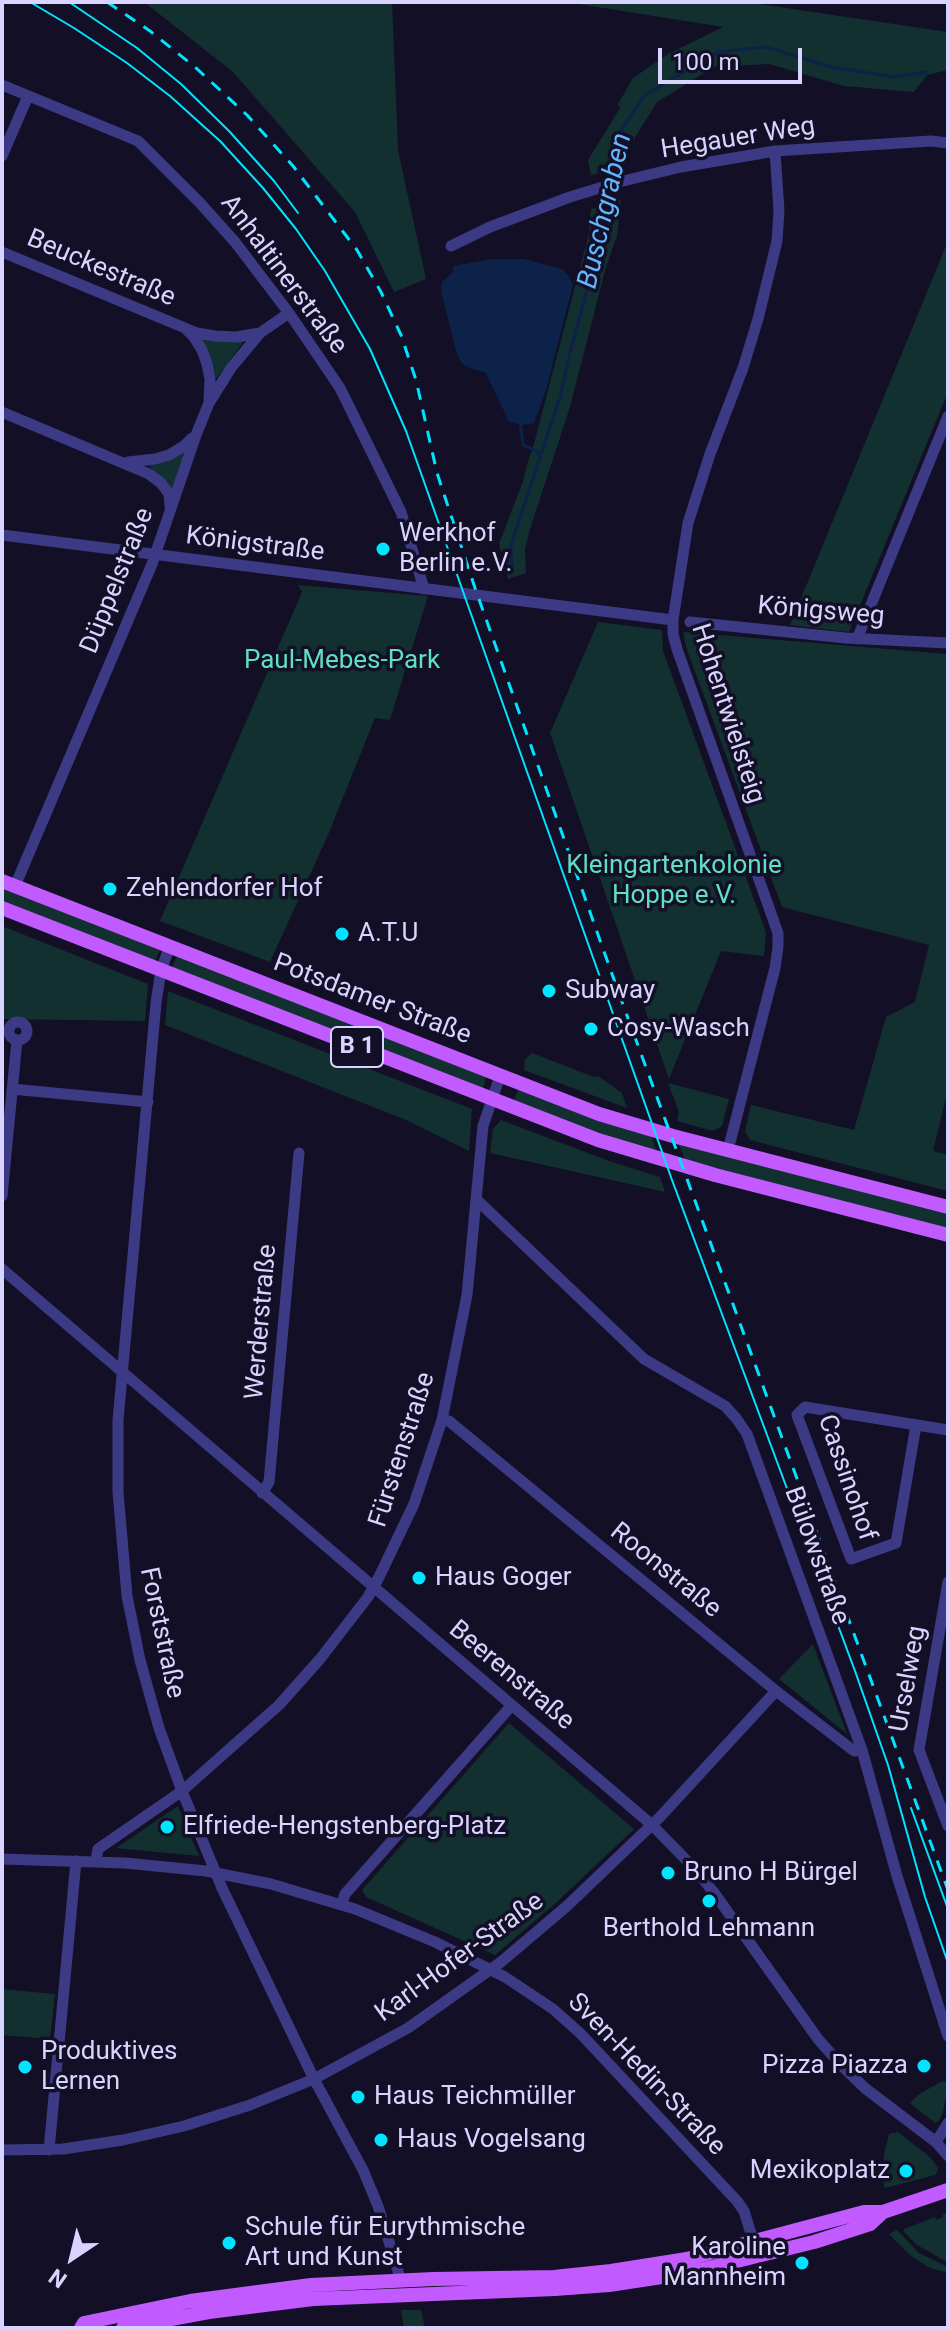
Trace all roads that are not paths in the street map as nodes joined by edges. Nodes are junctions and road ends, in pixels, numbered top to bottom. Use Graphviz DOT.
graph roads {
  1 [pos="2,85"];
  2 [pos="28,96"];
  3 [pos="948,143"];
  4 [pos="775,151"];
  5 [pos="2,156"];
  6 [pos="451,246"];
  7 [pos="2,252"];
  8 [pos="289,313"];
  9 [pos="183,327"];
  10 [pos="260,333"];
  11 [pos="209,403"];
  12 [pos="2,412"];
  13 [pos="948,416"];
  14 [pos="196,435"];
  15 [pos="124,462"];
  16 [pos="171,511"];
  17 [pos="2,535"];
  18 [pos="156,554"];
  19 [pos="424,589"];
  20 [pos="673,620"];
  21 [pos="690,622"];
  22 [pos="857,639"];
  23 [pos="948,643"];
  24 [pos="8,884"];
  25 [pos="2,908"];
  26 [pos="170,946"];
  27 [pos="161,970"];
  28 [pos="17,1040"];
  29 [pos="500,1076"];
  30 [pos="12,1089"];
  31 [pos="491,1099"];
  32 [pos="148,1102"];
  33 [pos="728,1150"];
  34 [pos="299,1153"];
  35 [pos="2,1196"];
  36 [pos="477,1200"];
  37 [pos="948,1207"];
  38 [pos="948,1235"];
  39 [pos="2,1269"];
  40 [pos="123,1374"];
  41 [pos="442,1420"];
  42 [pos="916,1425"];
  43 [pos="948,1430"];
  44 [pos="262,1493"];
  45 [pos="948,1582"];
  46 [pos="373,1588"];
  47 [pos="776,1691"];
  48 [pos="512,1705"];
  49 [pos="862,1750"];
  50 [pos="182,1791"];
  51 [pos="652,1825"];
  52 [pos="948,1826"];
  53 [pos="2,1859"];
  54 [pos="76,1861"];
  55 [pos="96,1861"];
  56 [pos="216,1873"];
  57 [pos="342,1903"];
  58 [pos="491,1970"];
  59 [pos="948,2036"];
  60 [pos="314,2079"];
  61 [pos="948,2123"];
  62 [pos="936,2142"];
  63 [pos="2,2150"];
  64 [pos="49,2150"];
  65 [pos="948,2156"];
  66 [pos="948,2190"];
  67 [pos="756,2250"];
  68 [pos="401,2281"];
  69 [pos="83,2325"];
  70 [pos="123,2328"];
  1 -- 2 [label="street, Anhaltinerstraße"];
  2 -- 5 [label="street"];
  2 -- 8 [label="street, Anhaltinerstraße"];
  3 -- 4 [label="street, Hegauer Weg"];
  4 -- 6 [label="street, Hegauer Weg"];
  4 -- 20 [label="street, Hohentwielsteig"];
  7 -- 9 [label="street, Beuckestraße"];
  8 -- 10 [label="street, Düppelstraße"];
  8 -- 19 [label="street, Anhaltinerstraße"];
  9 -- 10 [label="street, Beuckestraße"];
  9 -- 11 [label="street, Beuckestraße"];
  10 -- 11 [label="street, Düppelstraße"];
  11 -- 14 [label="street, Düppelstraße"];
  12 -- 15 [label="street"];
  13 -- 22 [label="street"];
  14 -- 15 [label="street"];
  14 -- 16 [label="street, Düppelstraße"];
  15 -- 16 [label="street"];
  16 -- 18 [label="street, Düppelstraße"];
  17 -- 18 [label="street, Königstraße"];
  18 -- 19 [label="street, Königstraße"];
  18 -- 24 [label="street, Düppelstraße"];
  19 -- 20 [label="street, Königstraße"];
  20 -- 33 [label="street, Hohentwielsteig"];
  21 -- 22 [label="street, Königsweg"];
  22 -- 23 [label="street, Königsweg"];
  24 -- 26 [label="main road, Potsdamer Straße / B 1"];
  25 -- 27 [label="main road, Potsdamer Straße / B 1"];
  26 -- 27 [label="street, Forststraße"];
  26 -- 29 [label="main road, Potsdamer Straße / B 1"];
  27 -- 31 [label="main road, Potsdamer Straße / B 1"];
  27 -- 32 [label="street, Forststraße"];
  28 -- 30 [label="street"];
  29 -- 31 [label="street, Fürstenstraße"];
  29 -- 33 [label="main road, Potsdamer Straße / B 1"];
  30 -- 32 [label="street"];
  30 -- 35 [label="street"];
  31 -- 36 [label="street, Fürstenstraße"];
  31 -- 38 [label="main road, Potsdamer Straße / B 1"];
  32 -- 40 [label="street, Forststraße"];
  33 -- 37 [label="main road, B 1"];
  34 -- 44 [label="street, Werderstraße"];
  36 -- 41 [label="street, Fürstenstraße"];
  36 -- 49 [label="street, Bülowstraße"];
  39 -- 40 [label="street, Beerenstraße"];
  40 -- 44 [label="street, Beerenstraße"];
  40 -- 50 [label="street, Forststraße"];
  41 -- 46 [label="street, Fürstenstraße"];
  41 -- 47 [label="street, Roonstraße"];
  42 -- 42 [label="street, Cassinohof"];
  42 -- 43 [label="street, Cassinohof"];
  44 -- 46 [label="street, Beerenstraße"];
  45 -- 52 [label="street, Urselweg"];
  46 -- 48 [label="street, Beerenstraße"];
  46 -- 50 [label="street, Fürstenstraße"];
  47 -- 49 [label="street, Roonstraße"];
  47 -- 51 [label="street, Karl-Hofer-Straße"];
  48 -- 51 [label="street, Beerenstraße"];
  48 -- 57 [label="street"];
  49 -- 59 [label="street, Bülowstraße"];
  50 -- 55 [label="street, Fürstenstraße"];
  50 -- 56 [label="street, Forststraße"];
  51 -- 58 [label="street, Karl-Hofer-Straße"];
  51 -- 62 [label="street, Beerenstraße"];
  53 -- 54 [label="street, Sven-Hedin-Straße"];
  54 -- 55 [label="street, Sven-Hedin-Straße"];
  54 -- 64 [label="street"];
  55 -- 56 [label="street, Sven-Hedin-Straße"];
  56 -- 57 [label="street, Sven-Hedin-Straße"];
  56 -- 60 [label="street, Forststraße"];
  57 -- 58 [label="street, Sven-Hedin-Straße"];
  58 -- 60 [label="street, Karl-Hofer-Straße"];
  58 -- 67 [label="street, Sven-Hedin-Straße"];
  60 -- 64 [label="street, Karl-Hofer-Straße"];
  60 -- 68 [label="street, Forststraße"];
  61 -- 62 [label="street"];
  62 -- 65 [label="street, Beerenstraße"];
  63 -- 64 [label="street, Karl-Hofer-Straße"];
  66 -- 67 [label="main road"];
  67 -- 68 [label="main road"];
  67 -- 70 [label="main road"];
  68 -- 69 [label="main road"];
}
